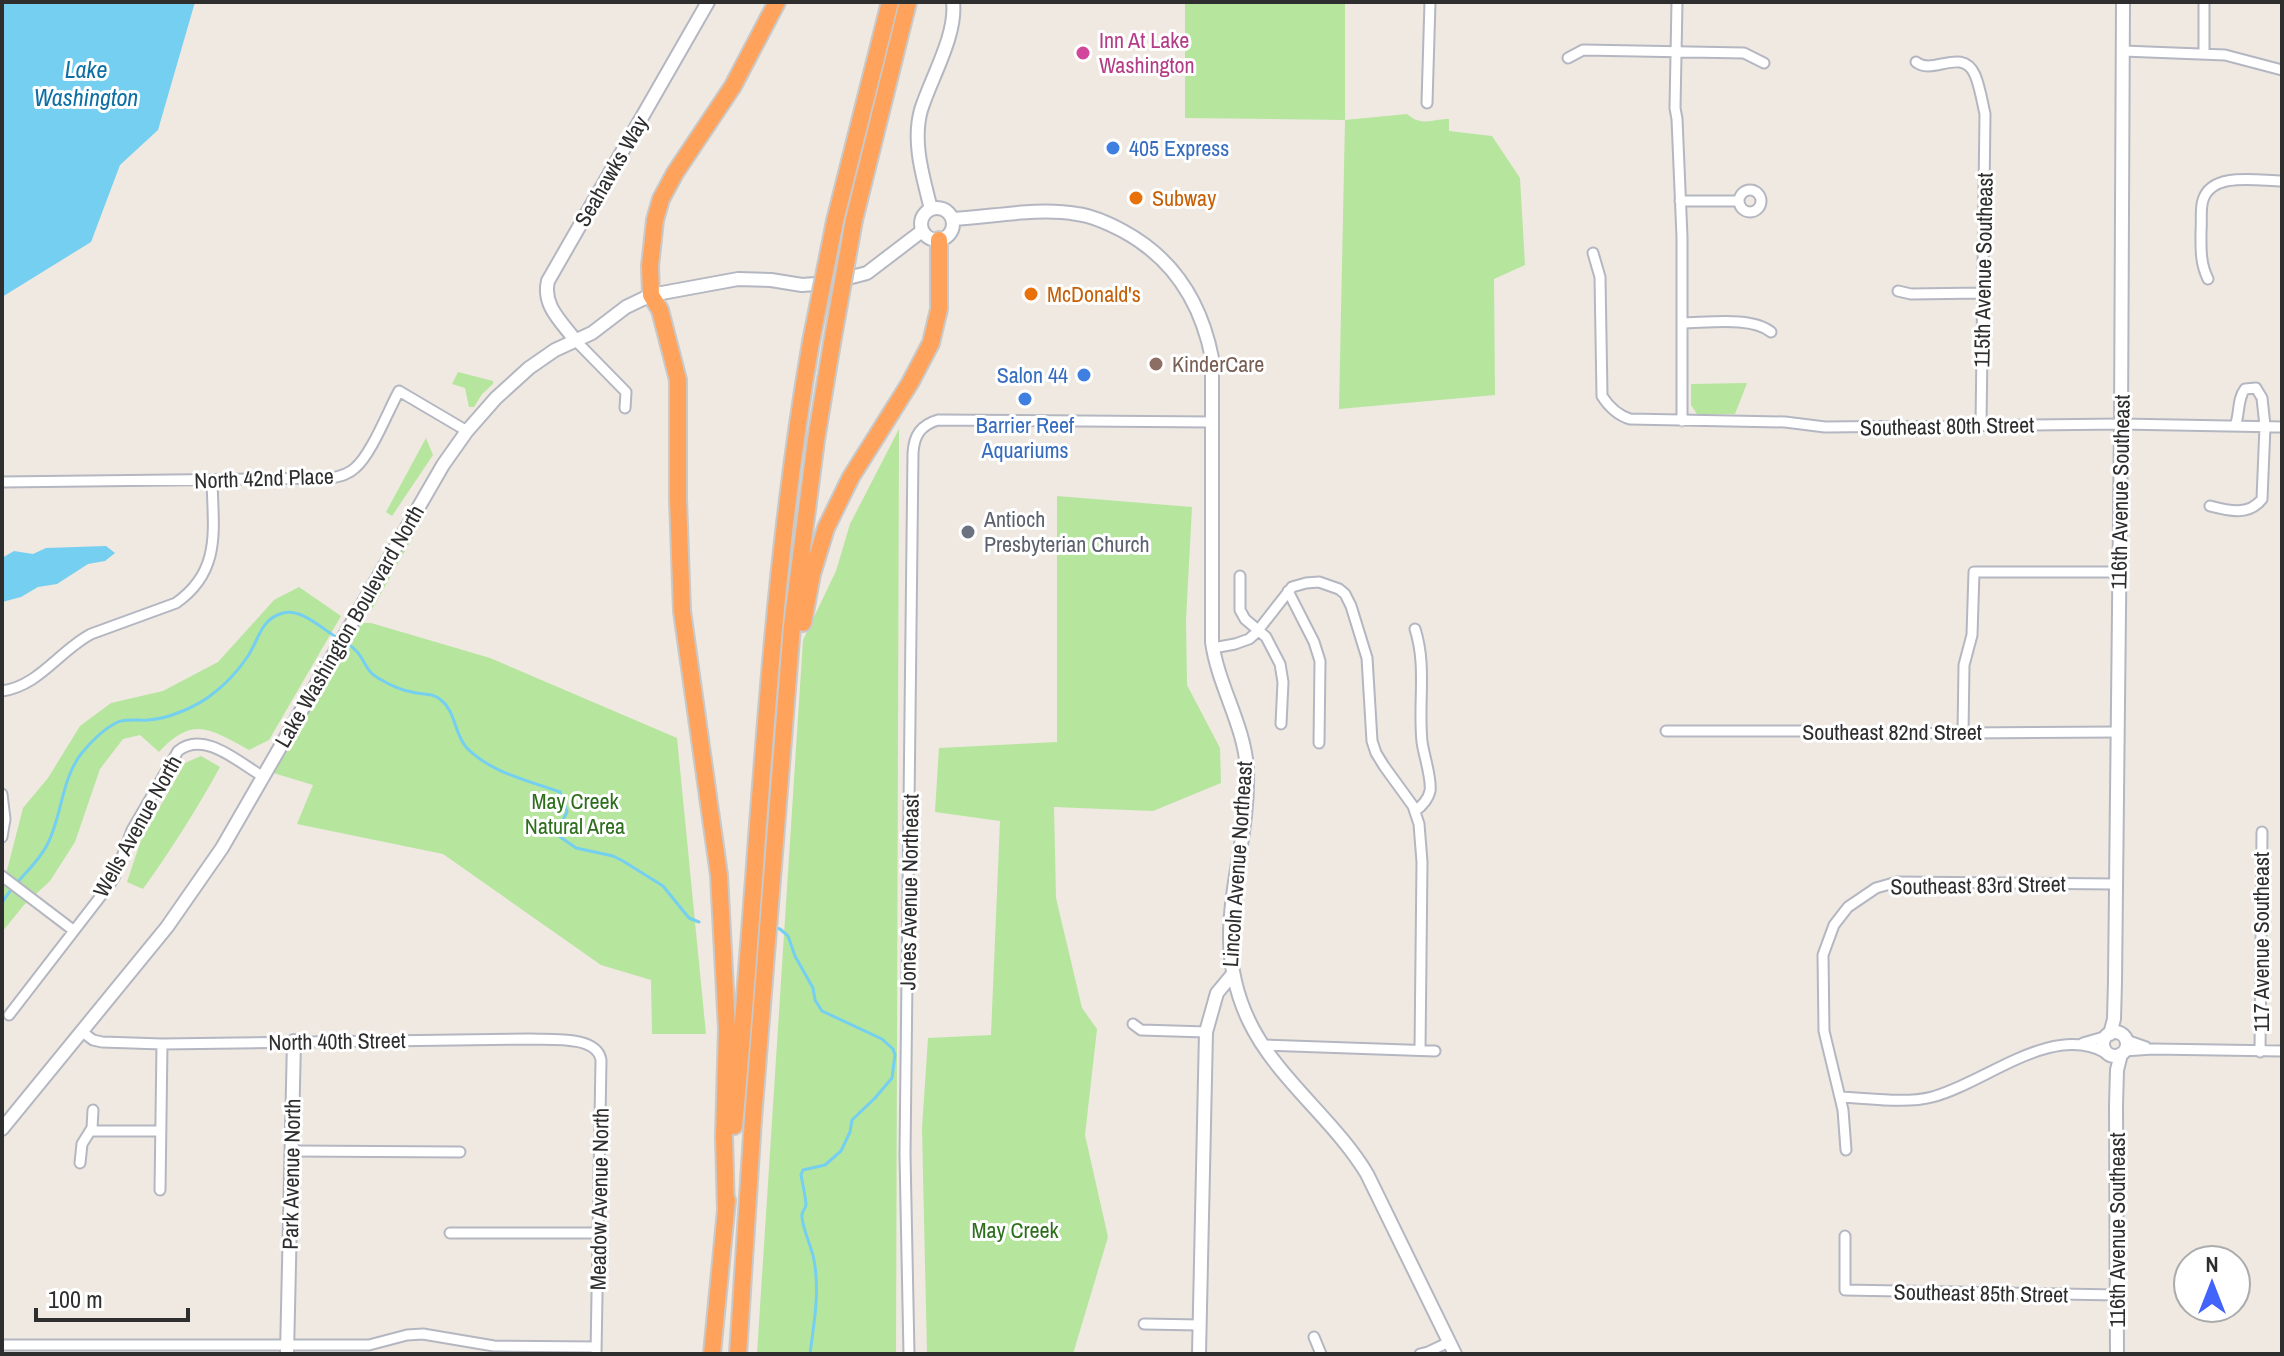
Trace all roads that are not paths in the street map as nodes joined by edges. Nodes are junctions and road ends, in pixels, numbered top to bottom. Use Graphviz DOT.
graph roads {
  1 [pos="708,2"];
  2 [pos="777,2"];
  3 [pos="890,2"];
  4 [pos="908,2"];
  5 [pos="963,2"];
  6 [pos="1430,2"];
  7 [pos="1677,2"];
  8 [pos="2123,2"];
  9 [pos="2204,2"];
  10 [pos="954,7"];
  11 [pos="2123,51"];
  12 [pos="1677,52"];
  13 [pos="2204,52"];
  14 [pos="1568,58"];
  15 [pos="1916,62"];
  16 [pos="1764,63"];
  17 [pos="2282,70"];
  18 [pos="1427,103"];
  19 [pos="2282,181"];
  20 [pos="1680,201"];
  21 [pos="1739,201"];
  22 [pos="931,209"];
  23 [pos="953,219"];
  24 [pos="922,231"];
  25 [pos="939,240"];
  26 [pos="1593,253"];
  27 [pos="2208,279"];
  28 [pos="1898,291"];
  29 [pos="1982,293"];
  30 [pos="651,295"];
  31 [pos="1682,323"];
  32 [pos="1771,332"];
  33 [pos="575,340"];
  34 [pos="625,408"];
  35 [pos="1682,421"];
  36 [pos="1212,422"];
  37 [pos="2121,424"];
  38 [pos="1981,425"];
  39 [pos="2235,426"];
  40 [pos="2265,426"];
  41 [pos="2282,427"];
  42 [pos="467,431"];
  43 [pos="212,480"];
  44 [pos="2,482"];
  45 [pos="2210,506"];
  46 [pos="2120,572"];
  47 [pos="1240,576"];
  48 [pos="1288,591"];
  49 [pos="1415,629"];
  50 [pos="1259,630"];
  51 [pos="1213,648"];
  52 [pos="2,691"];
  53 [pos="1281,724"];
  54 [pos="1666,731"];
  55 [pos="2118,732"];
  56 [pos="1963,733"];
  57 [pos="1319,743"];
  58 [pos="262,776"];
  59 [pos="779,778"];
  60 [pos="2,794"];
  61 [pos="1415,811"];
  62 [pos="2262,832"];
  63 [pos="2,837"];
  64 [pos="4,877"];
  65 [pos="2115,884"];
  66 [pos="73,930"];
  67 [pos="1232,975"];
  68 [pos="9,1015"];
  69 [pos="1133,1024"];
  70 [pos="81,1031"];
  71 [pos="1206,1032"];
  72 [pos="294,1041"];
  73 [pos="162,1044"];
  74 [pos="1262,1045"];
  75 [pos="2116,1045"];
  76 [pos="2072,1046"];
  77 [pos="594,1047"];
  78 [pos="1420,1050"];
  79 [pos="1435,1051"];
  80 [pos="2282,1051"];
  81 [pos="2260,1052"];
  82 [pos="1840,1097"];
  83 [pos="93,1110"];
  84 [pos="2,1129"];
  85 [pos="91,1131"];
  86 [pos="161,1131"];
  87 [pos="1846,1150"];
  88 [pos="292,1151"];
  89 [pos="460,1152"];
  90 [pos="80,1163"];
  91 [pos="160,1190"];
  92 [pos="726,1211"];
  93 [pos="450,1233"];
  94 [pos="598,1233"];
  95 [pos="1845,1236"];
  96 [pos="2118,1295"];
  97 [pos="1144,1324"];
  98 [pos="1200,1325"];
  99 [pos="1314,1337"];
  100 [pos="2,1345"];
  101 [pos="1452,1348"];
  102 [pos="288,1350"];
  103 [pos="596,1350"];
  104 [pos="712,1354"];
  105 [pos="738,1354"];
  106 [pos="909,1354"];
  107 [pos="1199,1354"];
  108 [pos="1321,1354"];
  109 [pos="1420,1354"];
  110 [pos="2117,1354"];
  1 -- 33 [label="street, Seahawks Way"];
  2 -- 30 [label="highway"];
  3 -- 92 [label="highway, bridge"];
  4 -- 59 [label="highway, bridge"];
  5 -- 10 [label="street"];
  6 -- 18 [label="street"];
  7 -- 12 [label="street"];
  8 -- 11 [label="street, 116th Avenue Southeast"];
  9 -- 13 [label="street"];
  10 -- 22 [label="street"];
  11 -- 13 [label="street"];
  11 -- 37 [label="street, 116th Avenue Southeast"];
  12 -- 14 [label="street"];
  12 -- 16 [label="street"];
  12 -- 20 [label="street"];
  13 -- 17 [label="street"];
  15 -- 29 [label="street, 115th Avenue Southeast"];
  19 -- 27 [label="street"];
  20 -- 21 [label="street"];
  20 -- 31 [label="street"];
  22 -- 23 [label="street"];
  22 -- 24 [label="street"];
  23 -- 25 [label="street"];
  23 -- 36 [label="street, Lincoln Avenue Northeast"];
  24 -- 25 [label="street"];
  24 -- 30 [label="street, Lake Washington Boulevard North"];
  25 -- 59 [label="highway"];
  26 -- 35 [label="street, Southeast 80th Street"];
  28 -- 29 [label="street"];
  29 -- 38 [label="street, 115th Avenue Southeast"];
  30 -- 33 [label="street, Lake Washington Boulevard North"];
  30 -- 92 [label="highway"];
  31 -- 32 [label="street"];
  31 -- 35 [label="street"];
  33 -- 34 [label="street"];
  33 -- 42 [label="street, Lake Washington Boulevard North"];
  35 -- 38 [label="street, Southeast 80th Street"];
  36 -- 51 [label="street, Lincoln Avenue Northeast"];
  36 -- 106 [label="street, Jones Avenue Northeast"];
  37 -- 38 [label="street, Southeast 80th Street"];
  37 -- 39 [label="street, Southeast 80th Street"];
  37 -- 46 [label="street, 116th Avenue Southeast"];
  39 -- 40 [label="street, Southeast 80th Street"];
  39 -- 40 [label="street"];
  40 -- 41 [label="street, Southeast 80th Street"];
  40 -- 45 [label="street"];
  42 -- 43 [label="street, North 42nd Place"];
  42 -- 58 [label="street, Lake Washington Boulevard North"];
  43 -- 44 [label="street, North 42nd Place"];
  43 -- 52 [label="street"];
  46 -- 55 [label="street, 116th Avenue Southeast"];
  46 -- 56 [label="street"];
  47 -- 50 [label="street"];
  48 -- 50 [label="street"];
  48 -- 57 [label="street"];
  48 -- 61 [label="street"];
  49 -- 61 [label="street"];
  50 -- 51 [label="street"];
  50 -- 53 [label="street"];
  51 -- 67 [label="street, Lincoln Avenue Northeast"];
  54 -- 56 [label="street, Southeast 82nd Street"];
  55 -- 56 [label="street, Southeast 82nd Street"];
  55 -- 65 [label="street, 116th Avenue Southeast"];
  58 -- 66 [label="street, Wells Avenue North"];
  58 -- 70 [label="street, Lake Washington Boulevard North"];
  59 -- 105 [label="highway"];
  60 -- 63 [label="street"];
  61 -- 78 [label="street"];
  62 -- 81 [label="street, 117 Avenue Southeast"];
  64 -- 66 [label="street"];
  65 -- 75 [label="street, 116th Avenue Southeast"];
  65 -- 82 [label="street, Southeast 83rd Street"];
  66 -- 68 [label="street, Wells Avenue North"];
  67 -- 71 [label="street, Lincoln Avenue Northeast"];
  67 -- 74 [label="street"];
  69 -- 71 [label="street"];
  70 -- 73 [label="street, North 40th Street"];
  70 -- 84 [label="street, Lake Washington Boulevard North"];
  71 -- 98 [label="street, Lincoln Avenue Northeast"];
  72 -- 73 [label="street, North 40th Street"];
  72 -- 77 [label="street, North 40th Street"];
  72 -- 88 [label="street, Park Avenue North"];
  73 -- 86 [label="street"];
  74 -- 78 [label="street"];
  74 -- 101 [label="street"];
  75 -- 76 [label="street"];
  75 -- 76 [label="street"];
  75 -- 81 [label="street"];
  75 -- 96 [label="street, 116th Avenue Southeast"];
  76 -- 82 [label="street"];
  77 -- 94 [label="street, Meadow Avenue North"];
  78 -- 79 [label="street"];
  80 -- 81 [label="street"];
  82 -- 87 [label="street"];
  83 -- 85 [label="street"];
  85 -- 86 [label="street"];
  85 -- 90 [label="street"];
  86 -- 91 [label="street"];
  88 -- 89 [label="street"];
  88 -- 102 [label="street, Park Avenue North"];
  92 -- 104 [label="highway"];
  93 -- 94 [label="street"];
  94 -- 103 [label="street, Meadow Avenue North"];
  95 -- 96 [label="street, Southeast 85th Street"];
  96 -- 110 [label="street, 116th Avenue Southeast"];
  97 -- 98 [label="street"];
  98 -- 107 [label="street, Lincoln Avenue Northeast"];
  99 -- 108 [label="street"];
  100 -- 102 [label="street"];
  101 -- 109 [label="street"];
  102 -- 103 [label="street"];
}
